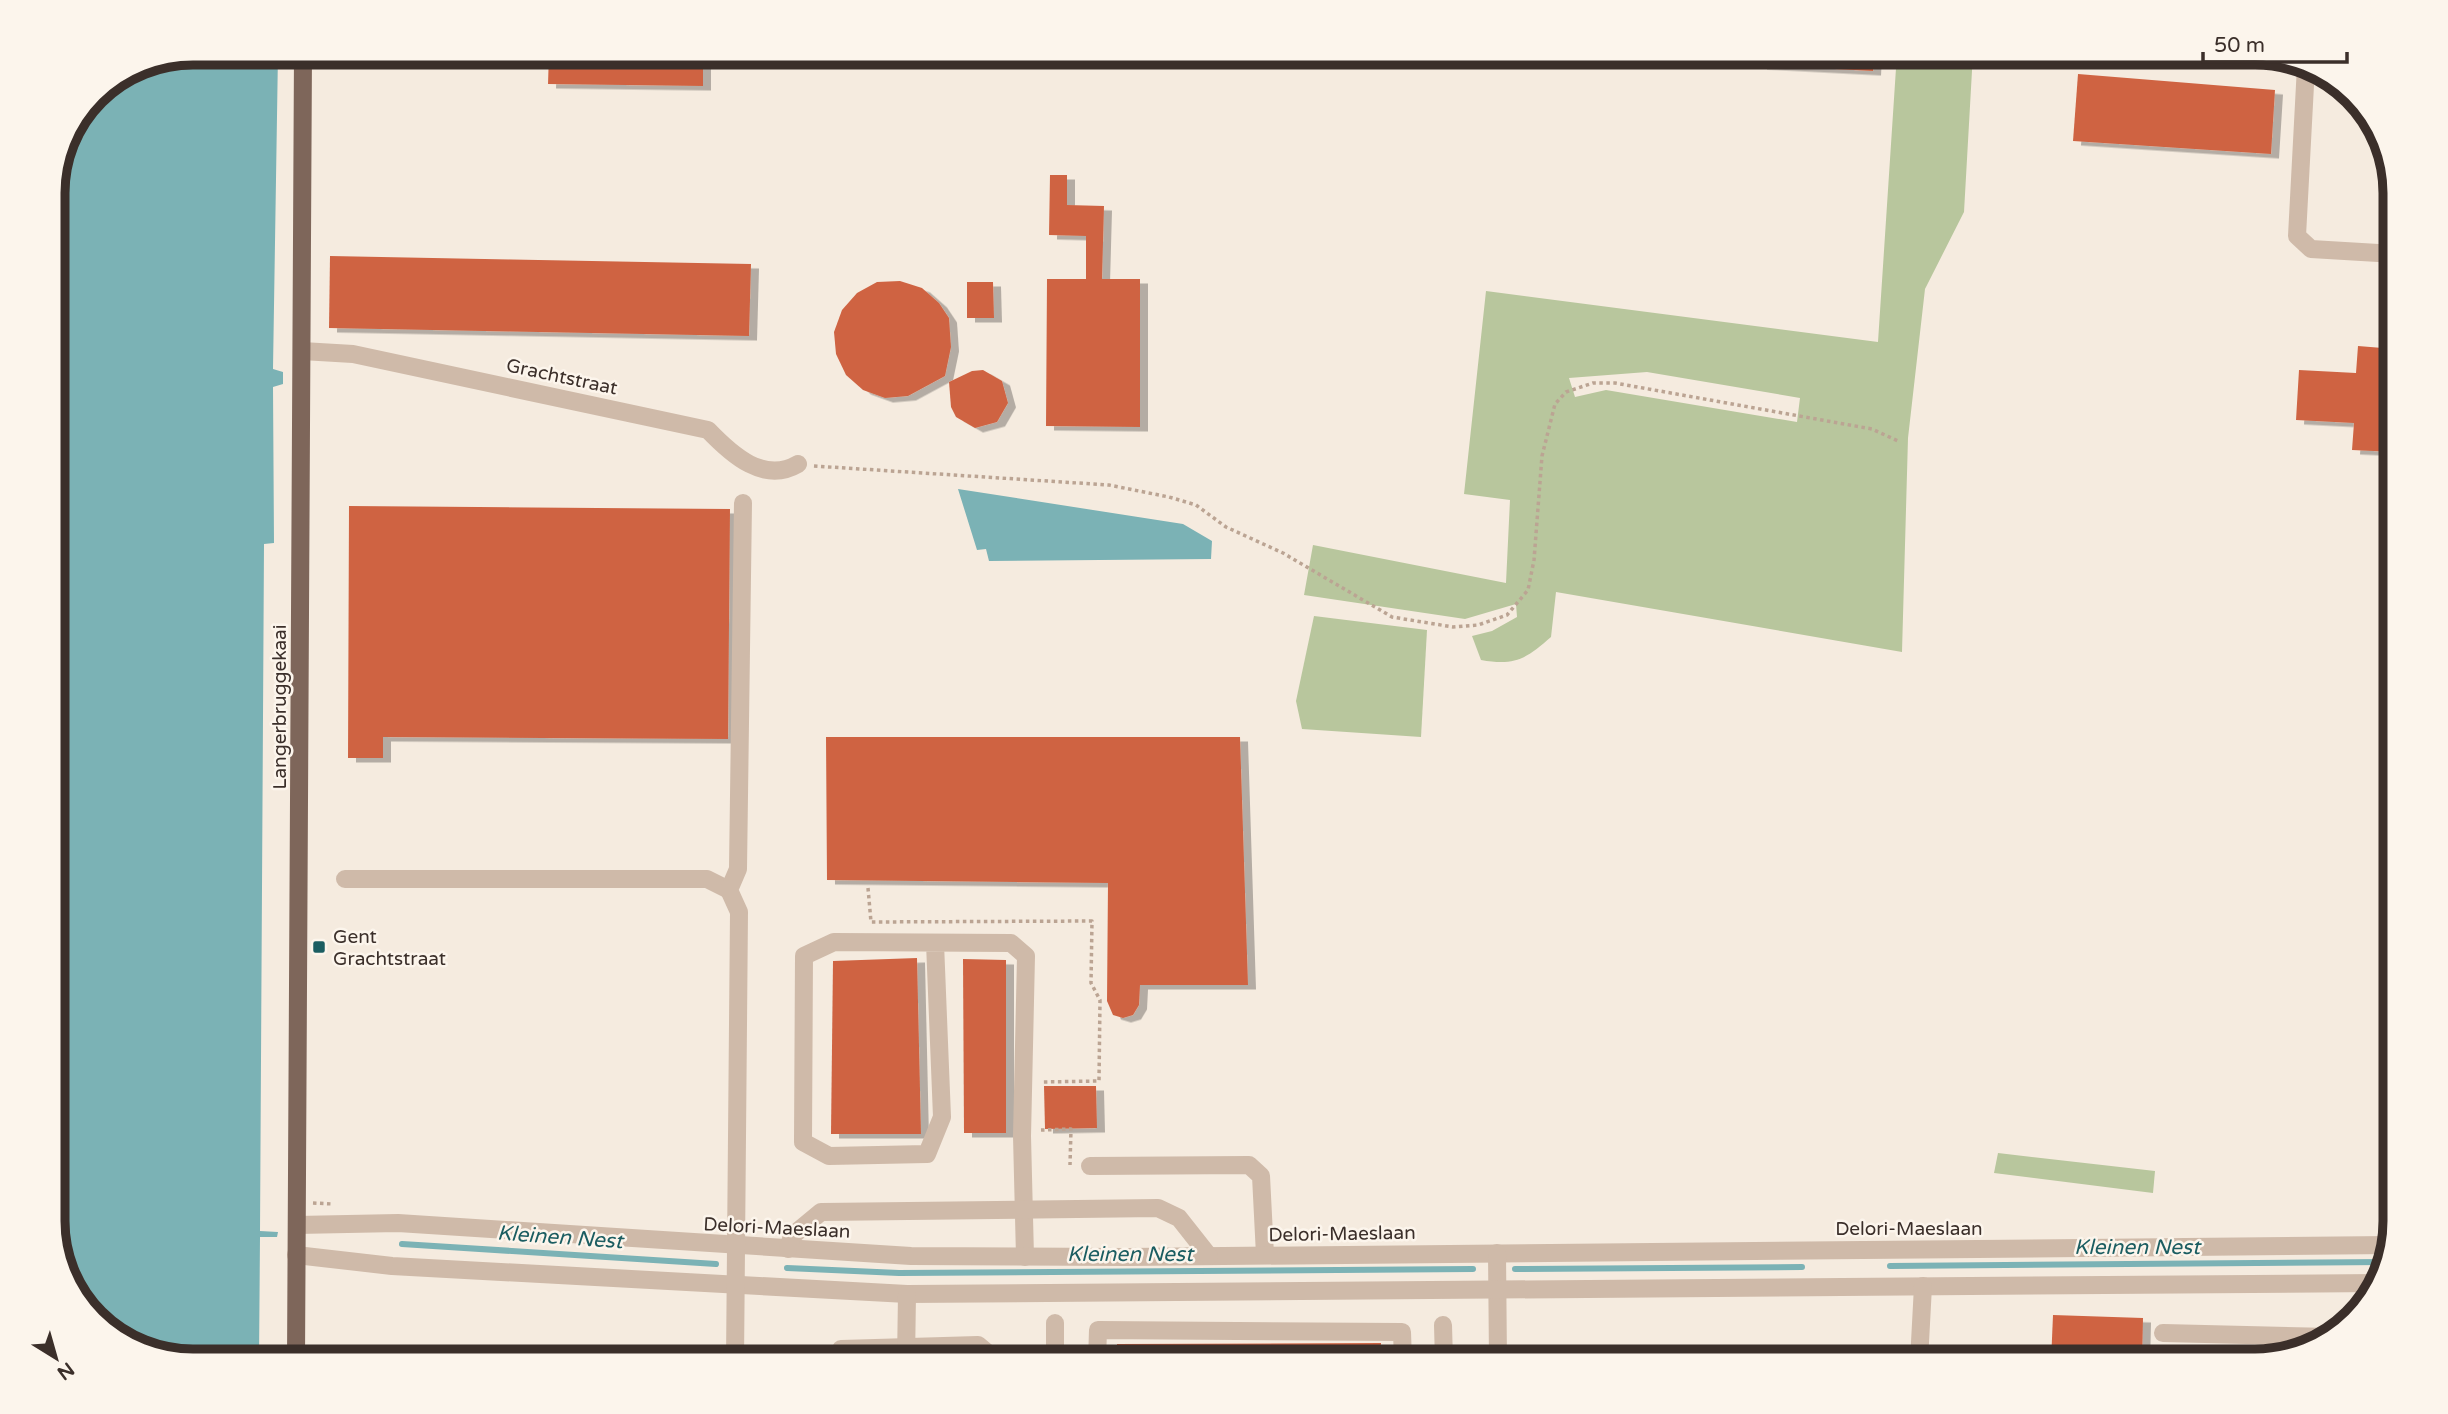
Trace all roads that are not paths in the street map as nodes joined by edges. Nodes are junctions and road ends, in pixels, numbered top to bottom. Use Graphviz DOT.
graph roads {
  1 [pos="303,65"];
  2 [pos="2305,76"];
  3 [pos="2383,253"];
  4 [pos="302,351"];
  5 [pos="799,464"];
  6 [pos="743,503"];
  7 [pos="345,879"];
  8 [pos="729,890"];
  9 [pos="935,943"];
  10 [pos="1090,1166"];
  11 [pos="1025,1209"];
  12 [pos="296,1225"];
  13 [pos="2381,1245"];
  14 [pos="738,1246"];
  15 [pos="788,1249"];
  16 [pos="1497,1253"];
  17 [pos="296,1255"];
  18 [pos="1265,1255"];
  19 [pos="1209,1256"];
  20 [pos="1025,1257"];
  21 [pos="2367,1283"];
  22 [pos="735,1285"];
  23 [pos="1923,1286"];
  24 [pos="1497,1290"];
  25 [pos="908,1294"];
  26 [pos="1055,1323"];
  27 [pos="1443,1325"];
  28 [pos="2163,1333"];
  29 [pos="2309,1336"];
  30 [pos="296,1349"];
  31 [pos="735,1349"];
  32 [pos="906,1349"];
  33 [pos="949,1349"];
  34 [pos="982,1349"];
  35 [pos="1055,1349"];
  36 [pos="1097,1349"];
  37 [pos="1403,1349"];
  38 [pos="1444,1349"];
  39 [pos="1498,1349"];
  40 [pos="1921,1349"];
  1 -- 4 [label="main road, Langerbruggekaai"];
  2 -- 3 [label="street"];
  4 -- 5 [label="street, Grachtstraat"];
  4 -- 12 [label="main road, Langerbruggekaai"];
  6 -- 8 [label="street"];
  7 -- 8 [label="street"];
  8 -- 14 [label="street"];
  9 -- 9 [label="street"];
  9 -- 11 [label="street"];
  10 -- 18 [label="street"];
  11 -- 15 [label="street"];
  11 -- 19 [label="street"];
  11 -- 20 [label="street"];
  12 -- 14 [label="street, Delori-Maeslaan"];
  12 -- 17 [label="main road, Langerbruggekaai"];
  13 -- 16 [label="street, Delori-Maeslaan"];
  14 -- 15 [label="street, Delori-Maeslaan"];
  14 -- 22 [label="street"];
  15 -- 20 [label="street, Delori-Maeslaan"];
  16 -- 18 [label="street, Delori-Maeslaan"];
  16 -- 24 [label="street"];
  17 -- 22 [label="street"];
  17 -- 30 [label="main road, Langerbruggekaai"];
  18 -- 19 [label="street, Delori-Maeslaan"];
  19 -- 20 [label="street, Delori-Maeslaan"];
  21 -- 23 [label="street"];
  22 -- 25 [label="street"];
  22 -- 31 [label="street"];
  23 -- 24 [label="street"];
  23 -- 40 [label="street"];
  24 -- 25 [label="street"];
  24 -- 39 [label="street"];
  25 -- 32 [label="street"];
  26 -- 35 [label="street"];
  27 -- 38 [label="street"];
  28 -- 29 [label="street"];
  33 -- 34 [label="street"];
  36 -- 37 [label="street"];
}
